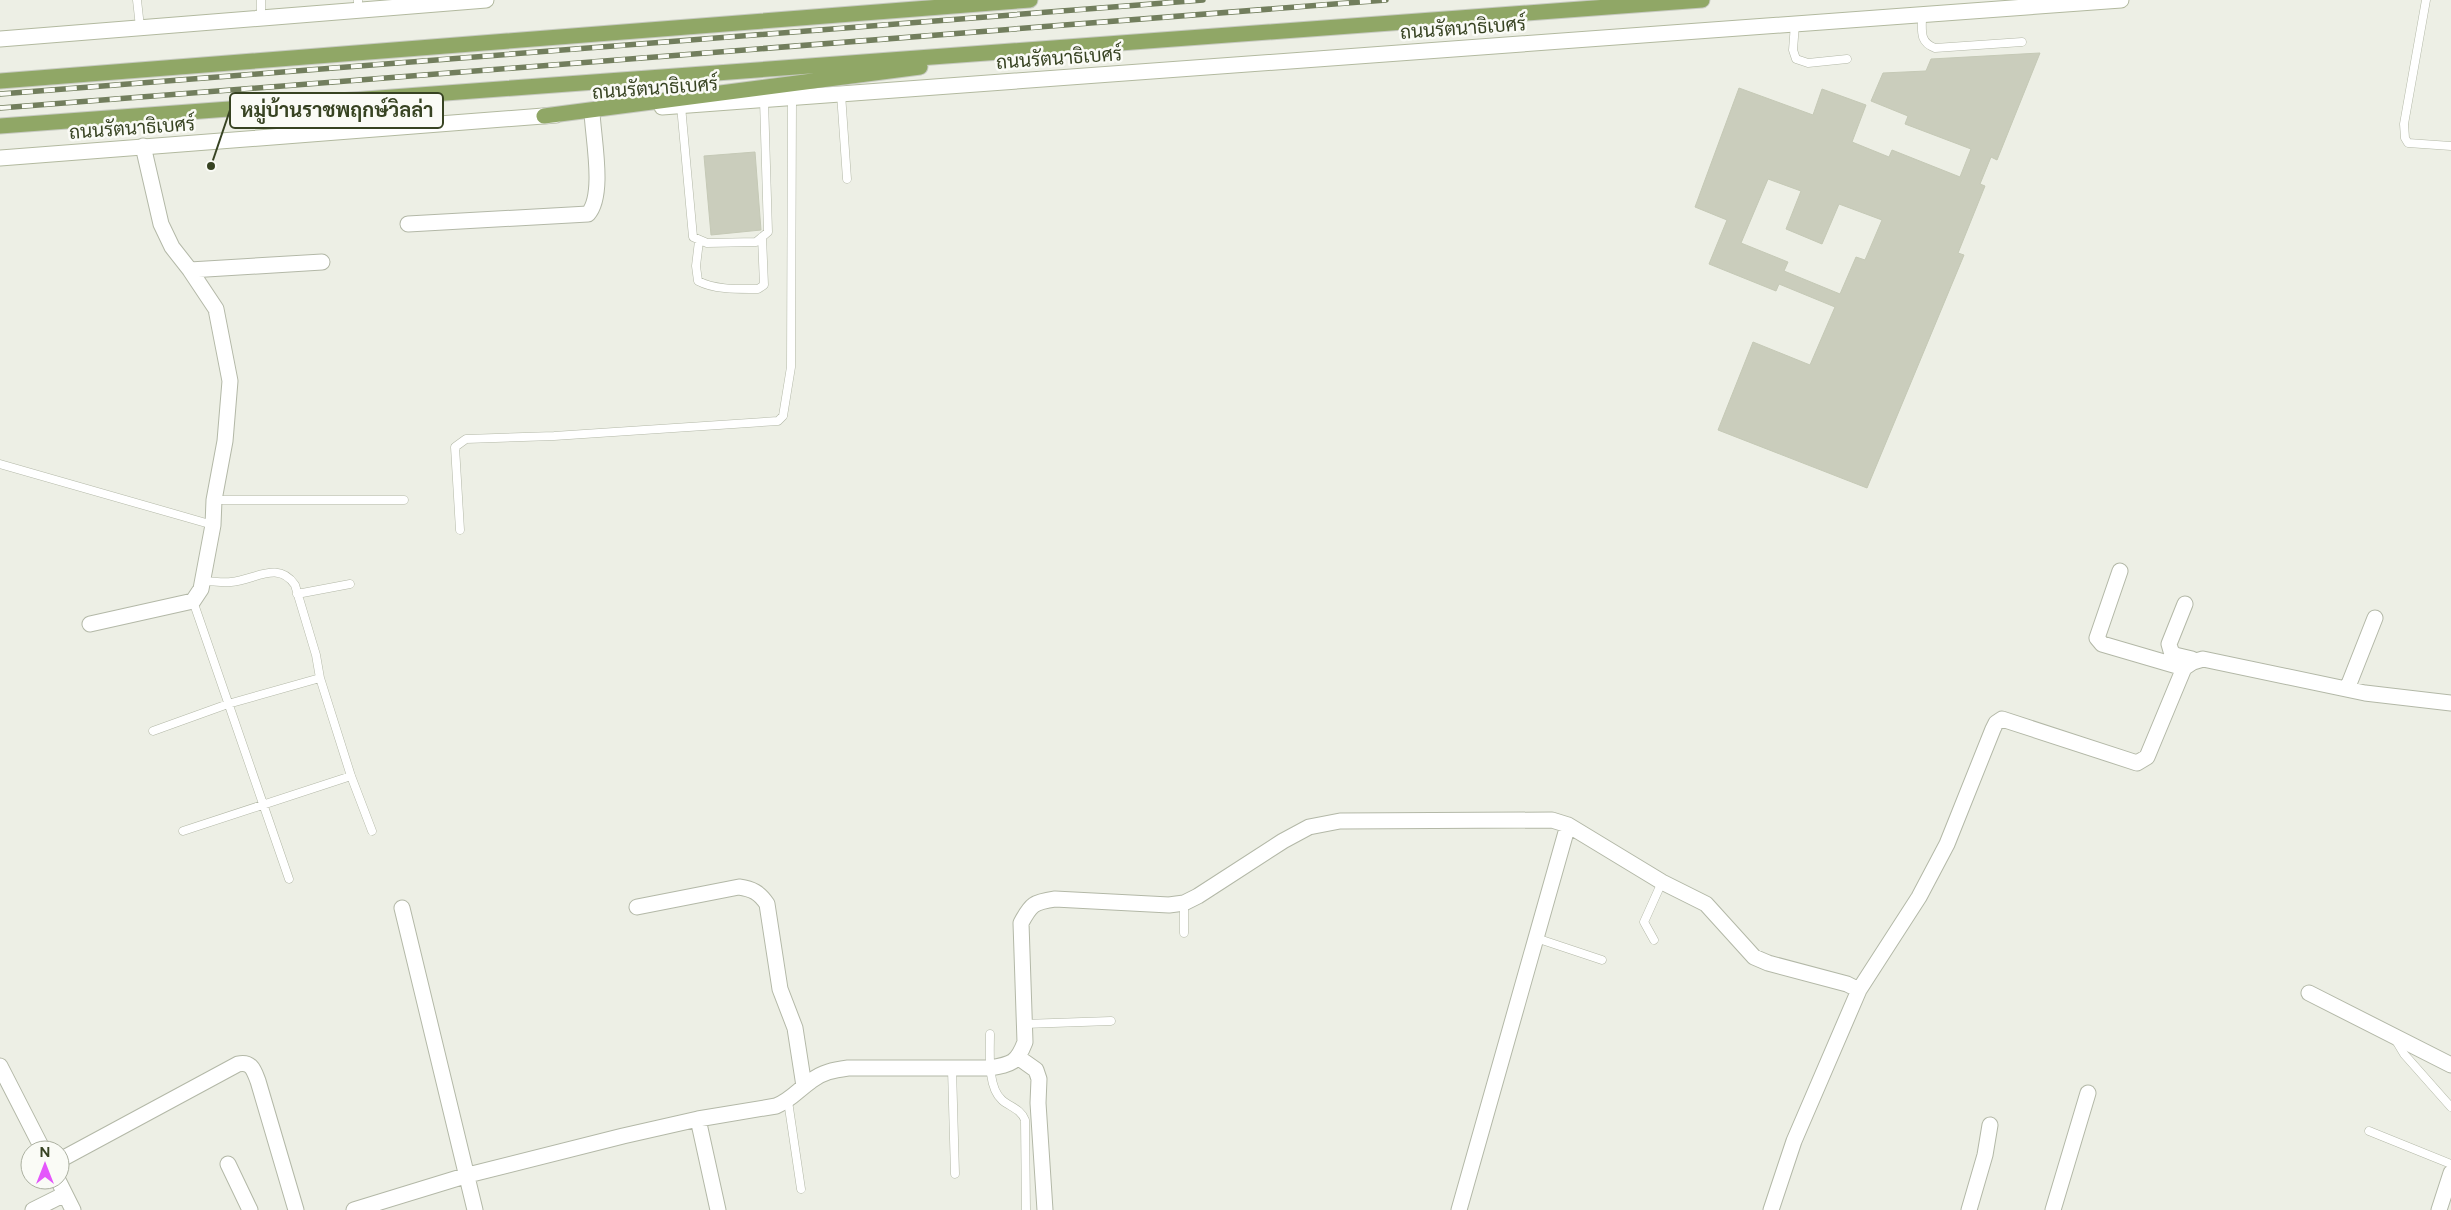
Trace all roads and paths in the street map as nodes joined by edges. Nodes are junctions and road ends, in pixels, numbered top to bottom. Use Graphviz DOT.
graph roads {
  1 [pos="137,0"];
  2 [pos="261,0"];
  3 [pos="486,0"];
  4 [pos="1030,0"];
  5 [pos="1702,0"];
  6 [pos="2121,0"];
  7 [pos="2426,0"];
  8 [pos="358,5"];
  9 [pos="1922,15"];
  10 [pos="261,18"];
  11 [pos="1795,24"];
  12 [pos="140,27"];
  13 [pos="0,39"];
  14 [pos="2022,42"];
  15 [pos="1090,45"];
  16 [pos="1848,59"];
  17 [pos="0,81"];
  18 [pos="841,94"];
  19 [pos="792,98"];
  20 [pos="764,100"];
  21 [pos="681,106"];
  22 [pos="592,112"];
  23 [pos="544,116"];
  24 [pos="0,126"];
  25 [pos="143,146"];
  26 [pos="2451,146"];
  27 [pos="0,158"];
  28 [pos="847,179"];
  29 [pos="408,224"];
  30 [pos="762,237"];
  31 [pos="699,241"];
  32 [pos="322,262"];
  33 [pos="190,270"];
  34 [pos="0,464"];
  35 [pos="214,500"];
  36 [pos="404,500"];
  37 [pos="213,525"];
  38 [pos="460,530"];
  39 [pos="2120,572"];
  40 [pos="203,581"];
  41 [pos="350,584"];
  42 [pos="297,594"];
  43 [pos="194,601"];
  44 [pos="2185,604"];
  45 [pos="2375,618"];
  46 [pos="90,624"];
  47 [pos="2191,664"];
  48 [pos="320,678"];
  49 [pos="2347,689"];
  50 [pos="2451,703"];
  51 [pos="228,704"];
  52 [pos="153,731"];
  53 [pos="352,776"];
  54 [pos="263,806"];
  55 [pos="1568,825"];
  56 [pos="183,831"];
  57 [pos="372,831"];
  58 [pos="289,879"];
  59 [pos="1662,882"];
  60 [pos="1184,903"];
  61 [pos="636,907"];
  62 [pos="402,908"];
  63 [pos="1184,932"];
  64 [pos="1536,938"];
  65 [pos="1654,940"];
  66 [pos="1602,960"];
  67 [pos="1859,990"];
  68 [pos="2309,993"];
  69 [pos="1111,1021"];
  70 [pos="1024,1024"];
  71 [pos="990,1034"];
  72 [pos="2393,1036"];
  73 [pos="1019,1058"];
  74 [pos="2451,1065"];
  75 [pos="0,1066"];
  76 [pos="952,1068"];
  77 [pos="990,1068"];
  78 [pos="804,1086"];
  79 [pos="2088,1093"];
  80 [pos="788,1101"];
  81 [pos="2451,1107"];
  82 [pos="698,1119"];
  83 [pos="1990,1125"];
  84 [pos="2369,1131"];
  85 [pos="38,1140"];
  86 [pos="70,1155"];
  87 [pos="228,1164"];
  88 [pos="2451,1164"];
  89 [pos="955,1174"];
  90 [pos="2451,1174"];
  91 [pos="468,1175"];
  92 [pos="801,1189"];
  93 [pos="58,1190"];
  94 [pos="63,1190"];
  95 [pos="33,1210"];
  96 [pos="73,1210"];
  97 [pos="250,1210"];
  98 [pos="296,1210"];
  99 [pos="354,1210"];
  100 [pos="476,1210"];
  101 [pos="718,1210"];
  102 [pos="1026,1210"];
  103 [pos="1045,1210"];
  104 [pos="1459,1210"];
  105 [pos="1771,1210"];
  106 [pos="1969,1210"];
  107 [pos="2053,1210"];
  108 [pos="2439,1210"];
  1 -- 12 [label="lane"];
  2 -- 10 [label="lane"];
  3 -- 8 [label="street"];
  4 -- 17 [label="main road"];
  5 -- 15 [label="main road, ถนนรัตนาธิเบศร์"];
  6 -- 9 [label="street, ถนนรัตนาธิเบศร์"];
  7 -- 26 [label="lane"];
  8 -- 10 [label="street"];
  9 -- 11 [label="street, ถนนรัตนาธิเบศร์"];
  9 -- 14 [label="lane"];
  10 -- 12 [label="street"];
  11 -- 16 [label="lane"];
  11 -- 18 [label="street, ถนนรัตนาธิเบศร์"];
  12 -- 13 [label="street"];
  15 -- 23 [label="main road"];
  15 -- 24 [label="main road, ถนนรัตนาธิเบศร์"];
  18 -- 19 [label="street, ถนนรัตนาธิเบศร์"];
  18 -- 28 [label="lane"];
  19 -- 20 [label="street, ถนนรัตนาธิเบศร์"];
  19 -- 38 [label="lane"];
  20 -- 21 [label="street, ถนนรัตนาธิเบศร์"];
  20 -- 30 [label="lane"];
  21 -- 22 [label="street, ถนนรัตนาธิเบศร์"];
  21 -- 31 [label="lane"];
  22 -- 23 [label="street, ถนนรัตนาธิเบศร์"];
  22 -- 29 [label="street"];
  23 -- 25 [label="street, ถนนรัตนาธิเบศร์"];
  25 -- 27 [label="street, ถนนรัตนาธิเบศร์"];
  25 -- 33 [label="street"];
  30 -- 31 [label="lane"];
  30 -- 31 [label="lane"];
  32 -- 33 [label="street"];
  33 -- 35 [label="street"];
  34 -- 37 [label="lane"];
  35 -- 36 [label="lane"];
  35 -- 37 [label="street"];
  37 -- 40 [label="street"];
  39 -- 47 [label="street"];
  40 -- 42 [label="lane"];
  40 -- 43 [label="street"];
  41 -- 42 [label="lane"];
  42 -- 48 [label="lane"];
  43 -- 46 [label="street"];
  43 -- 51 [label="lane"];
  44 -- 47 [label="street"];
  45 -- 49 [label="street"];
  47 -- 49 [label="street"];
  47 -- 67 [label="street"];
  48 -- 51 [label="lane"];
  48 -- 53 [label="lane"];
  49 -- 50 [label="street"];
  51 -- 52 [label="lane"];
  51 -- 54 [label="lane"];
  53 -- 54 [label="lane"];
  53 -- 57 [label="lane"];
  54 -- 56 [label="lane"];
  54 -- 58 [label="lane"];
  55 -- 59 [label="street"];
  55 -- 60 [label="street"];
  55 -- 64 [label="street"];
  59 -- 65 [label="lane"];
  59 -- 67 [label="street"];
  60 -- 63 [label="lane"];
  60 -- 70 [label="street"];
  61 -- 78 [label="street"];
  62 -- 91 [label="street"];
  64 -- 66 [label="lane"];
  64 -- 104 [label="street"];
  67 -- 105 [label="street"];
  68 -- 72 [label="street"];
  69 -- 70 [label="lane"];
  70 -- 73 [label="street"];
  71 -- 77 [label="lane"];
  72 -- 74 [label="street"];
  72 -- 81 [label="lane"];
  73 -- 77 [label="street"];
  73 -- 103 [label="street"];
  75 -- 85 [label="street"];
  76 -- 77 [label="street"];
  76 -- 78 [label="street"];
  76 -- 89 [label="lane"];
  77 -- 102 [label="lane"];
  78 -- 80 [label="street"];
  79 -- 107 [label="street"];
  80 -- 82 [label="street"];
  80 -- 92 [label="lane"];
  82 -- 91 [label="street"];
  82 -- 101 [label="street"];
  83 -- 106 [label="street"];
  84 -- 88 [label="lane"];
  86 -- 98 [label="street"];
  87 -- 97 [label="street"];
  90 -- 108 [label="street"];
  91 -- 99 [label="street"];
  91 -- 100 [label="street"];
  93 -- 95 [label="street"];
  94 -- 96 [label="street"];
}
